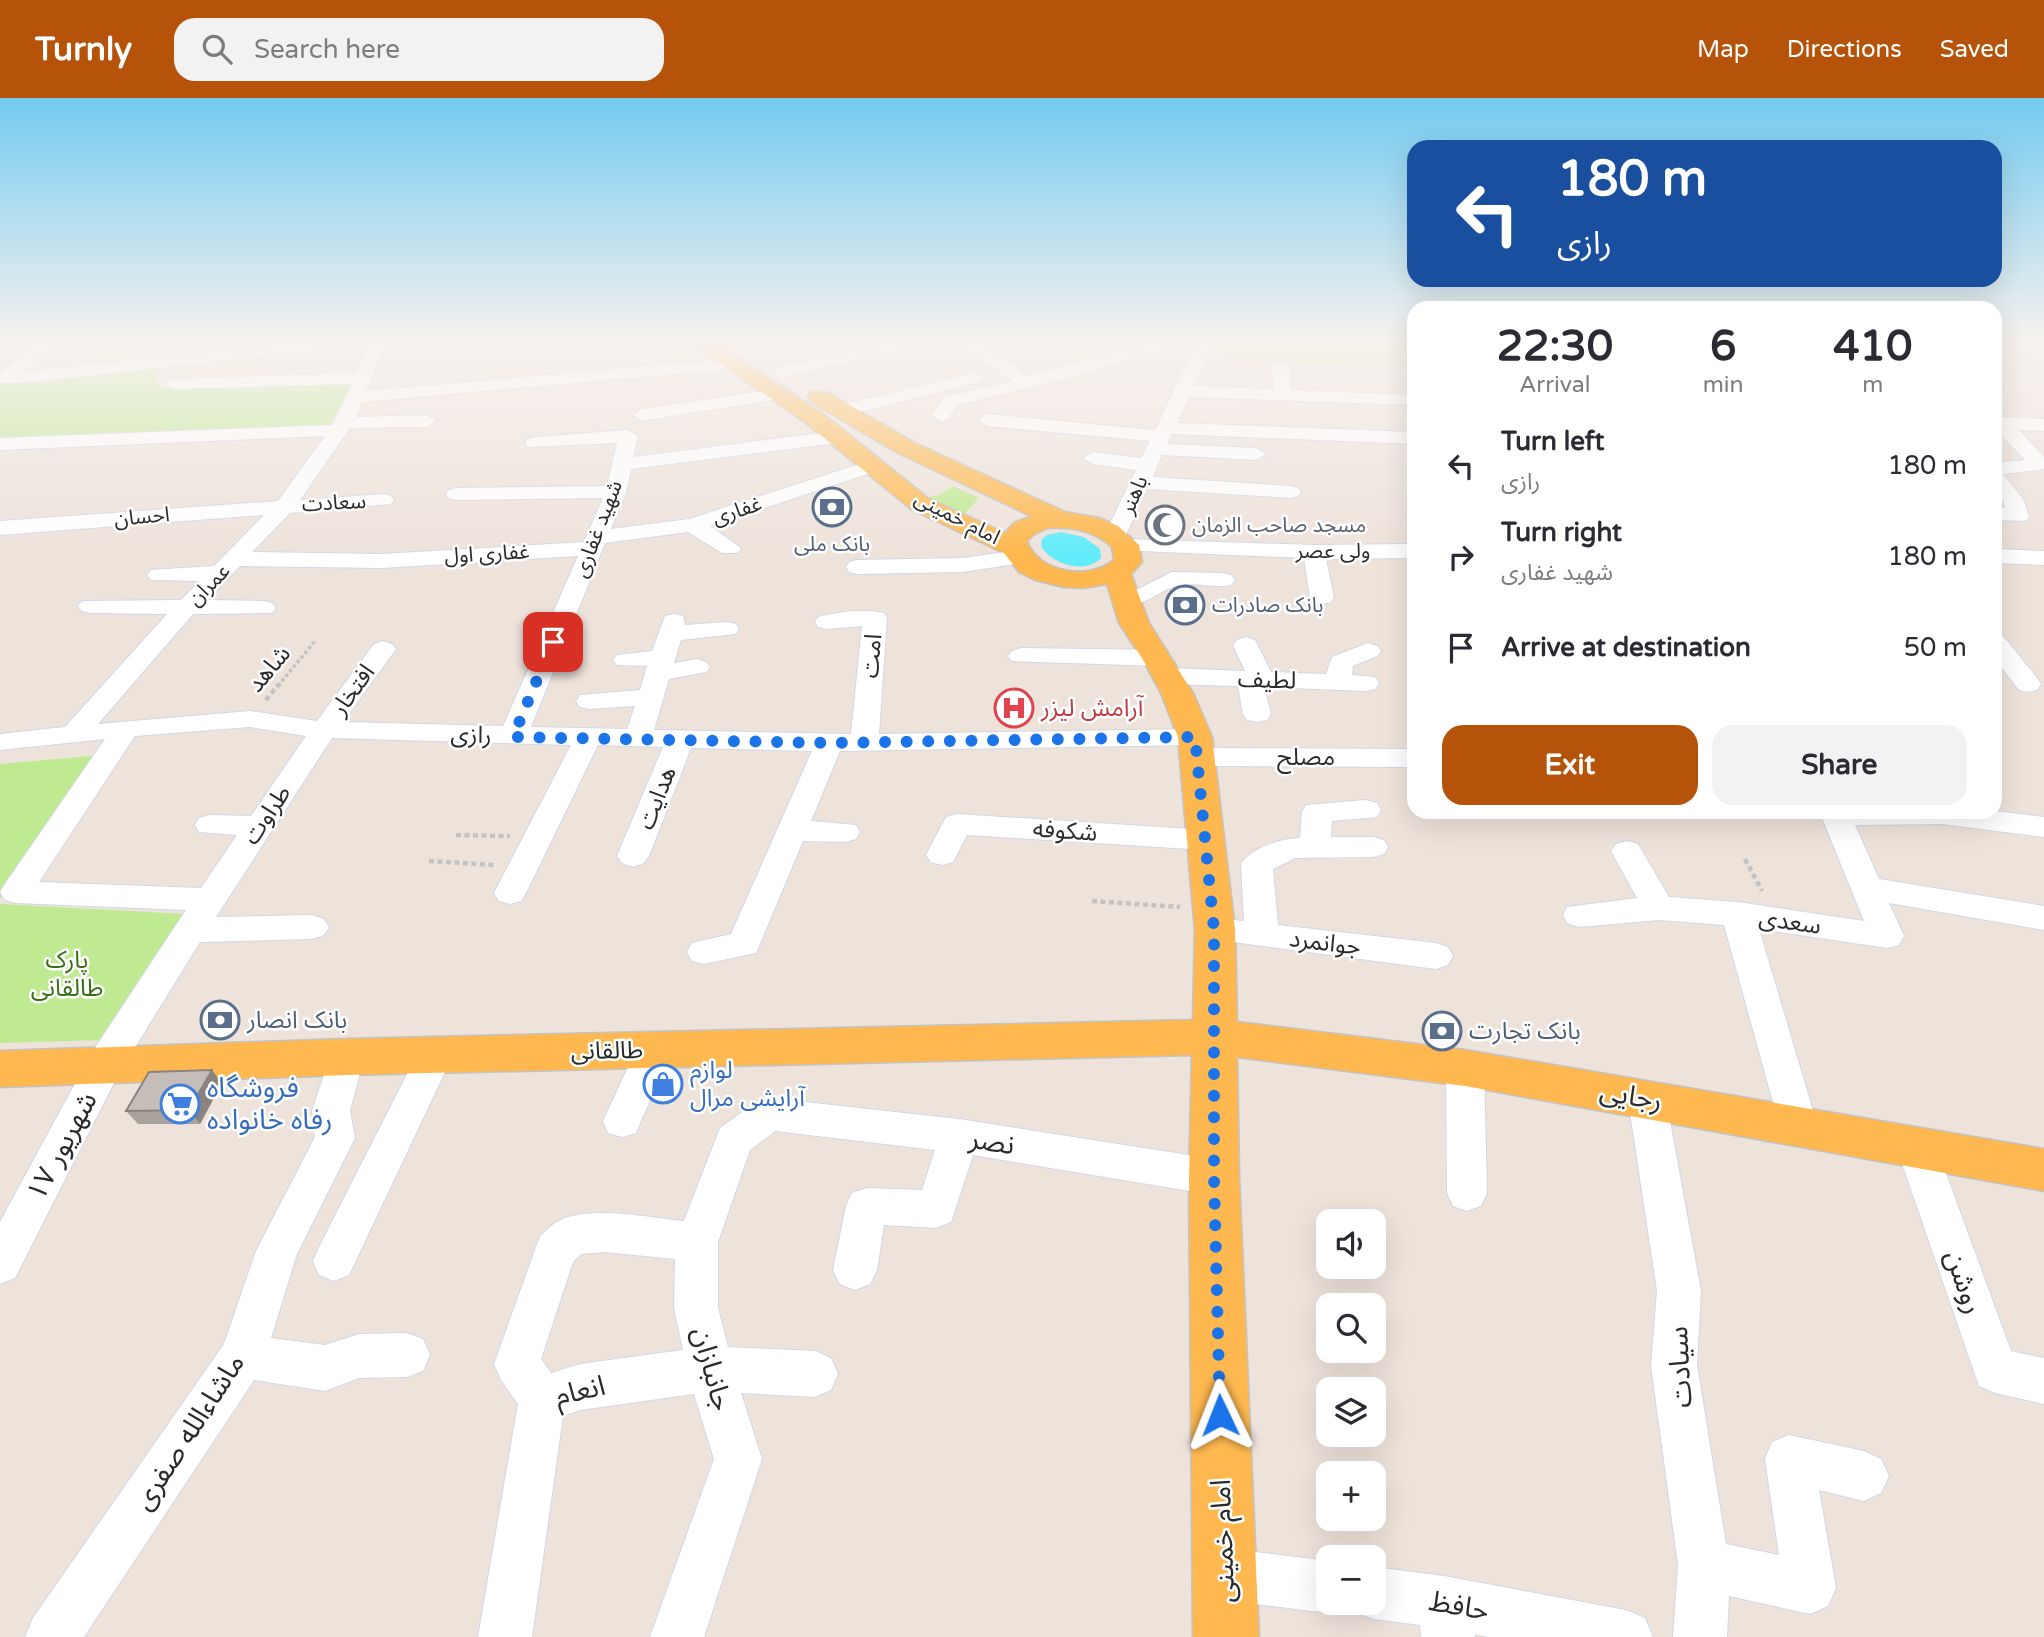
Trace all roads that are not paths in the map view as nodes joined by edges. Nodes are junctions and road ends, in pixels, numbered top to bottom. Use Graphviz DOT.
graph roads {
  1 [pos="349,412"];
  2 [pos="656,412"];
  3 [pos="810,412"];
  4 [pos="842,412"];
  5 [pos="943,412"];
  6 [pos="1172,412"];
  7 [pos="642,415"];
  8 [pos="941,415"];
  9 [pos="987,420"];
  10 [pos="427,421"];
  11 [pos="2002,423"];
  12 [pos="2044,425"];
  13 [pos="342,426"];
  14 [pos="2002,427"];
  15 [pos="243,434"];
  16 [pos="837,437"];
  17 [pos="1407,438"];
  18 [pos="535,443"];
  19 [pos="3,446"];
  20 [pos="1153,452"];
  21 [pos="221,454"];
  22 [pos="1256,454"];
  23 [pos="1093,458"];
  24 [pos="622,464"];
  25 [pos="873,466"];
  26 [pos="2002,468"];
  27 [pos="954,471"];
  28 [pos="2002,486"];
  29 [pos="899,487"];
  30 [pos="616,492"];
  31 [pos="1291,492"];
  32 [pos="456,494"];
  33 [pos="384,500"];
  34 [pos="285,506"];
  35 [pos="2002,515"];
  36 [pos="1060,520"];
  37 [pos="692,525"];
  38 [pos="0,528"];
  39 [pos="595,543"];
  40 [pos="730,548"];
  41 [pos="1407,551"];
  42 [pos="1017,552"];
  43 [pos="1314,552"];
  44 [pos="2005,556"];
  45 [pos="2044,558"];
  46 [pos="228,566"];
  47 [pos="858,567"];
  48 [pos="159,575"];
  49 [pos="1059,577"];
  50 [pos="1223,580"];
  51 [pos="2044,581"];
  52 [pos="1322,598"];
  53 [pos="1135,601"];
  54 [pos="90,606"];
  55 [pos="186,608"];
  56 [pos="264,608"];
  57 [pos="827,622"];
  58 [pos="727,629"];
  59 [pos="1245,645"];
  60 [pos="383,649"];
  61 [pos="2002,649"];
  62 [pos="1368,651"];
  63 [pos="663,656"];
  64 [pos="1021,656"];
  65 [pos="626,660"];
  66 [pos="697,667"];
  67 [pos="1255,679"];
  68 [pos="1338,682"];
  69 [pos="1366,683"];
  70 [pos="2002,683"];
  71 [pos="2036,684"];
  72 [pos="589,701"];
  73 [pos="1256,714"];
  74 [pos="126,729"];
  75 [pos="324,730"];
  76 [pos="73,735"];
  77 [pos="513,737"];
  78 [pos="588,738"];
  79 [pos="638,739"];
  80 [pos="680,740"];
  81 [pos="0,742"];
  82 [pos="829,743"];
  83 [pos="864,743"];
  84 [pos="1196,747"];
  85 [pos="1407,758"];
  86 [pos="1366,810"];
  87 [pos="1836,819"];
  88 [pos="1981,819"];
  89 [pos="211,825"];
  90 [pos="260,826"];
  91 [pos="2044,827"];
  92 [pos="791,831"];
  93 [pos="845,832"];
  94 [pos="1206,841"];
  95 [pos="1315,846"];
  96 [pos="1373,848"];
  97 [pos="1627,851"];
  98 [pos="942,855"];
  99 [pos="633,856"];
  100 [pos="517,880"];
  101 [pos="1867,888"];
  102 [pos="210,900"];
  103 [pos="1659,908"];
  104 [pos="1738,914"];
  105 [pos="1579,915"];
  106 [pos="2044,918"];
  107 [pos="1214,920"];
  108 [pos="312,927"];
  109 [pos="191,930"];
  110 [pos="1262,936"];
  111 [pos="704,952"];
  112 [pos="1436,956"];
  113 [pos="1215,1037"];
  114 [pos="654,1050"];
  115 [pos="435,1055"];
  116 [pos="346,1057"];
  117 [pos="104,1065"];
  118 [pos="1465,1068"];
  119 [pos="0,1069"];
  120 [pos="1647,1098"];
  121 [pos="769,1114"];
  122 [pos="622,1121"];
  123 [pos="1798,1124"];
  124 [pos="959,1136"];
  125 [pos="1916,1146"];
  126 [pos="2041,1175"];
  127 [pos="1214,1177"];
  128 [pos="1467,1193"];
  129 [pos="697,1242"];
  130 [pos="334,1261"];
  131 [pos="0,1264"];
  132 [pos="855,1270"];
  133 [pos="407,1355"];
  134 [pos="243,1356"];
  135 [pos="710,1369"];
  136 [pos="815,1374"];
  137 [pos="2044,1381"];
  138 [pos="542,1399"];
  139 [pos="1864,1476"];
  140 [pos="1704,1565"];
  141 [pos="1224,1574"];
  142 [pos="1316,1586"];
  143 [pos="1386,1598"];
  144 [pos="1446,1620"];
  145 [pos="51,1637"];
  146 [pos="505,1637"];
  147 [pos="677,1637"];
  148 [pos="1226,1637"];
  149 [pos="1626,1637"];
  150 [pos="1700,1637"];
  1 -- 13 [label="street, عمران"];
  2 -- 7 [label="street"];
  3 -- 16 [label="main road, امام خمینی"];
  4 -- 27 [label="main road, امام خمینی"];
  5 -- 8 [label="street"];
  6 -- 20 [label="street, باهنر"];
  9 -- 20 [label="street"];
  10 -- 13 [label="street"];
  11 -- 12 [label="street"];
  13 -- 15 [label="street"];
  13 -- 34 [label="street, عمران"];
  14 -- 26 [label="street"];
  15 -- 19 [label="street"];
  15 -- 21 [label="street"];
  16 -- 24 [label="street"];
  16 -- 25 [label="main road, امام خمینی"];
  17 -- 20 [label="street"];
  18 -- 24 [label="street, شهید غفاری"];
  20 -- 22 [label="street"];
  20 -- 23 [label="street"];
  20 -- 31 [label="street"];
  20 -- 53 [label="street, باهنر"];
  24 -- 30 [label="street, شهید غفاری"];
  25 -- 29 [label="main road, امام خمینی"];
  25 -- 37 [label="street, غفاری"];
  27 -- 29 [label="main road"];
  27 -- 36 [label="main road, امام خمینی"];
  28 -- 35 [label="street"];
  29 -- 42 [label="main road, امام خمینی"];
  30 -- 32 [label="street"];
  30 -- 39 [label="street, شهید غفاری"];
  33 -- 34 [label="street, سعادت"];
  34 -- 38 [label="street, احسان"];
  34 -- 46 [label="street, عمران"];
  36 -- 42 [label="main road"];
  36 -- 53 [label="main road"];
  37 -- 39 [label="street, غفاری"];
  37 -- 40 [label="street"];
  39 -- 46 [label="street, غفاری اول"];
  39 -- 77 [label="street, شهید غفاری"];
  41 -- 43 [label="street, ولی عصر"];
  42 -- 47 [label="street"];
  42 -- 49 [label="main road, امام خمینی"];
  43 -- 52 [label="street"];
  43 -- 53 [label="street, ولی عصر"];
  44 -- 45 [label="street"];
  44 -- 51 [label="street"];
  46 -- 48 [label="street, غفاری اول"];
  46 -- 55 [label="street, عمران"];
  49 -- 53 [label="main road"];
  49 -- 53 [label="main road"];
  50 -- 53 [label="street"];
  53 -- 64 [label="street"];
  53 -- 67 [label="street, لطیف"];
  53 -- 84 [label="main road, امام خمینی"];
  54 -- 55 [label="street"];
  55 -- 56 [label="street"];
  55 -- 76 [label="street, عمران"];
  57 -- 83 [label="street, امت"];
  58 -- 63 [label="street"];
  59 -- 67 [label="street"];
  60 -- 75 [label="street, افتخار"];
  61 -- 71 [label="street"];
  62 -- 68 [label="street"];
  63 -- 65 [label="street"];
  63 -- 66 [label="street"];
  63 -- 72 [label="street"];
  63 -- 79 [label="street"];
  67 -- 68 [label="street, لطیف"];
  67 -- 73 [label="street"];
  68 -- 69 [label="street, لطیف"];
  70 -- 71 [label="street"];
  74 -- 75 [label="street, رازی"];
  74 -- 76 [label="street, رازی"];
  74 -- 102 [label="street"];
  75 -- 77 [label="street, رازی"];
  75 -- 90 [label="street, طراوت"];
  76 -- 81 [label="street, رازی"];
  77 -- 78 [label="street, رازی"];
  78 -- 79 [label="street, رازی"];
  78 -- 100 [label="street"];
  79 -- 80 [label="street, رازی"];
  80 -- 82 [label="street, رازی"];
  80 -- 99 [label="street, هدایت"];
  82 -- 83 [label="street, رازی"];
  82 -- 92 [label="street"];
  83 -- 84 [label="street, رازی"];
  84 -- 85 [label="street, مصلح"];
  84 -- 94 [label="main road, امام خمینی"];
  86 -- 95 [label="street"];
  87 -- 101 [label="street, سعدی"];
  88 -- 91 [label="street"];
  89 -- 90 [label="street"];
  90 -- 102 [label="street, طراوت"];
  92 -- 93 [label="street"];
  92 -- 111 [label="street"];
  94 -- 98 [label="street, شکوفه"];
  94 -- 107 [label="main road, امام خمینی"];
  95 -- 96 [label="street"];
  95 -- 110 [label="street"];
  97 -- 103 [label="street"];
  101 -- 104 [label="street, سعدی"];
  101 -- 106 [label="street"];
  102 -- 109 [label="street, طراوت"];
  103 -- 104 [label="street"];
  103 -- 105 [label="street"];
  104 -- 123 [label="street, سعدی"];
  107 -- 110 [label="street, جوانمرد"];
  107 -- 113 [label="main road, امام خمینی"];
  108 -- 109 [label="street"];
  109 -- 117 [label="street, ۱۷ شهریور"];
  110 -- 112 [label="street, جوانمرد"];
  113 -- 114 [label="main road, طالقانی"];
  113 -- 118 [label="main road, رجایی"];
  113 -- 127 [label="main road, امام خمینی"];
  114 -- 115 [label="main road, طالقانی"];
  114 -- 122 [label="street"];
  115 -- 116 [label="main road, طالقانی"];
  115 -- 130 [label="street"];
  116 -- 117 [label="main road, طالقانی"];
  116 -- 134 [label="street, ماشاءالله صفری"];
  117 -- 119 [label="main road, طالقانی"];
  117 -- 131 [label="street, ۱۷ شهریور"];
  118 -- 120 [label="main road, رجایی"];
  118 -- 128 [label="street"];
  120 -- 123 [label="main road, رجایی"];
  120 -- 140 [label="street, سیادت"];
  121 -- 124 [label="street, نصر"];
  121 -- 129 [label="street, جانبازان"];
  123 -- 125 [label="main road, رجایی"];
  124 -- 127 [label="street, نصر"];
  124 -- 132 [label="street"];
  125 -- 126 [label="main road, رجایی"];
  125 -- 137 [label="street, روشن"];
  127 -- 141 [label="main road, امام خمینی"];
  129 -- 135 [label="street, جانبازان"];
  129 -- 138 [label="street"];
  133 -- 134 [label="street"];
  134 -- 145 [label="street, ماشاءالله صفری"];
  135 -- 136 [label="street, انعام"];
  135 -- 138 [label="street, انعام"];
  135 -- 147 [label="street, جانبازان"];
  138 -- 146 [label="street, انعام"];
  139 -- 140 [label="street"];
  140 -- 150 [label="street, سیادت"];
  141 -- 142 [label="street"];
  141 -- 148 [label="main road, امام خمینی"];
  143 -- 144 [label="street, حافظ"];
  144 -- 149 [label="street, حافظ"];
}
